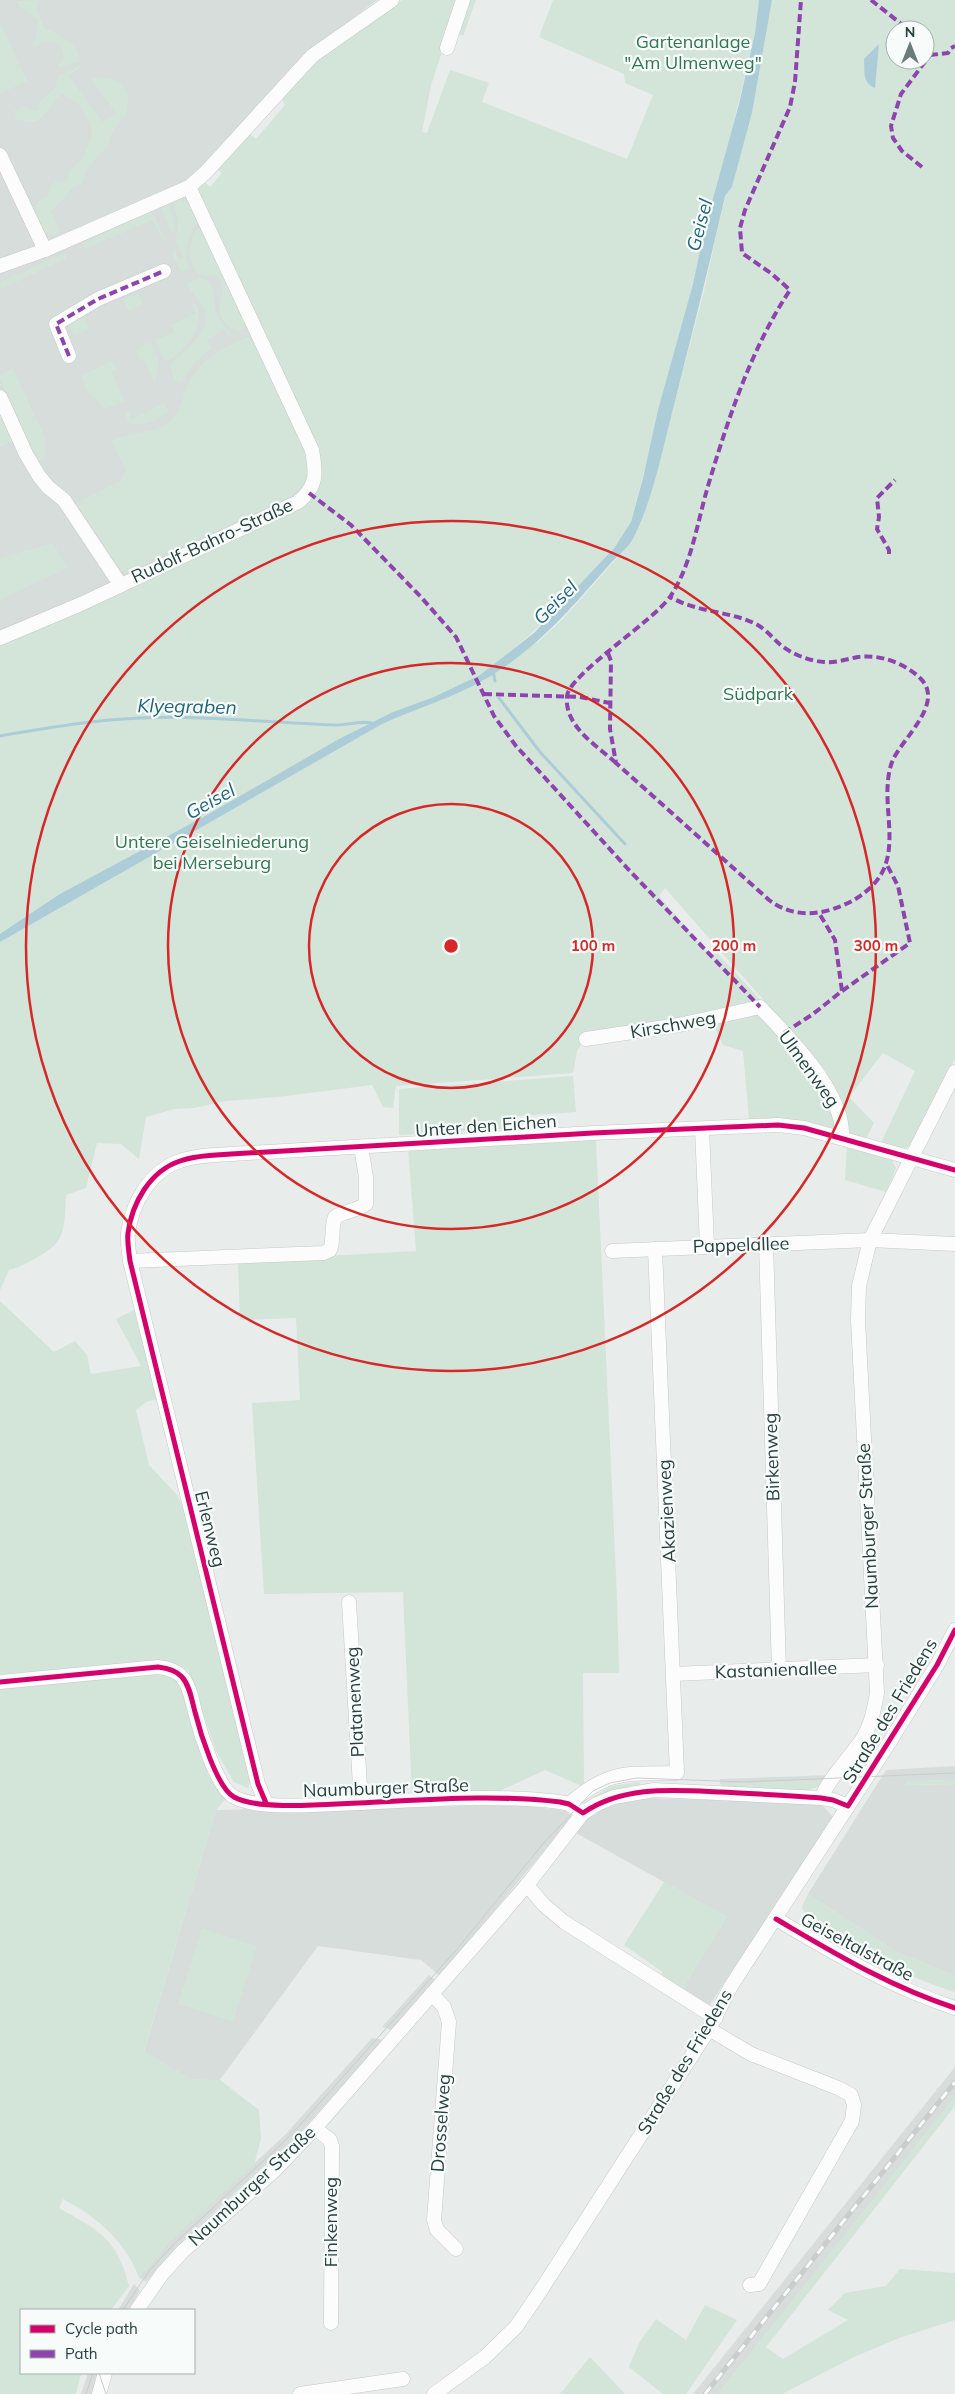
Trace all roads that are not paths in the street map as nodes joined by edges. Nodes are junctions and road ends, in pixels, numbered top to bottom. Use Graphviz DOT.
graph roads {
  1 [pos="392,0"];
  2 [pos="463,0"];
  3 [pos="447,48"];
  4 [pos="0,155"];
  5 [pos="189,187"];
  6 [pos="45,250"];
  7 [pos="0,266"];
  8 [pos="164,270"];
  9 [pos="69,356"];
  10 [pos="2,405"];
  11 [pos="120,584"];
  12 [pos="0,638"];
  13 [pos="760,1007"];
  14 [pos="586,1039"];
  15 [pos="955,1072"];
  16 [pos="702,1129"];
  17 [pos="842,1138"];
  18 [pos="361,1147"];
  19 [pos="912,1157"];
  20 [pos="955,1170"];
  21 [pos="870,1240"];
  22 [pos="766,1244"];
  23 [pos="955,1244"];
  24 [pos="707,1246"];
  25 [pos="655,1248"];
  26 [pos="612,1251"];
  27 [pos="130,1260"];
  28 [pos="349,1602"];
  29 [pos="955,1630"];
  30 [pos="877,1666"];
  31 [pos="780,1670"];
  32 [pos="674,1674"];
  33 [pos="0,1682"];
  34 [pos="822,1798"];
  35 [pos="361,1802"];
  36 [pos="266,1803"];
  37 [pos="569,1804"];
  38 [pos="848,1806"];
  39 [pos="583,1813"];
  40 [pos="527,1885"];
  41 [pos="776,1919"];
  42 [pos="432,1994"];
  43 [pos="955,2008"];
  44 [pos="712,2023"];
  45 [pos="315,2128"];
  46 [pos="456,2249"];
  47 [pos="750,2285"];
  48 [pos="138,2309"];
  49 [pos="331,2323"];
  50 [pos="105,2374"];
  51 [pos="403,2379"];
  52 [pos="98,2394"];
  53 [pos="300,2394"];
  54 [pos="434,2394"];
  1 -- 5 [label="street"];
  2 -- 3 [label="street"];
  4 -- 6 [label="street"];
  5 -- 6 [label="street"];
  5 -- 11 [label="street, Rudolf-Bahro-Straße"];
  6 -- 7 [label="street"];
  8 -- 9 [label="street"];
  10 -- 11 [label="street"];
  11 -- 12 [label="street, Rudolf-Bahro-Straße"];
  13 -- 14 [label="street, Kirschweg"];
  13 -- 17 [label="street, Ulmenweg"];
  15 -- 19 [label="street, Naumburger Straße"];
  16 -- 17 [label="street, Unter den Eichen"];
  16 -- 18 [label="street, Unter den Eichen"];
  16 -- 24 [label="street"];
  17 -- 19 [label="street, Unter den Eichen"];
  18 -- 27 [label="street, Unter den Eichen"];
  18 -- 27 [label="street"];
  19 -- 20 [label="street, Unter den Eichen"];
  19 -- 21 [label="street, Naumburger Straße"];
  21 -- 22 [label="street, Pappelallee"];
  21 -- 23 [label="street"];
  21 -- 30 [label="street, Naumburger Straße"];
  22 -- 24 [label="street, Pappelallee"];
  22 -- 31 [label="street, Birkenweg"];
  24 -- 25 [label="street, Pappelallee"];
  25 -- 26 [label="street, Pappelallee"];
  25 -- 32 [label="street, Akazienweg"];
  27 -- 36 [label="street, Erlenweg"];
  28 -- 35 [label="street, Platanenweg"];
  29 -- 38 [label="street, Straße des Friedens"];
  30 -- 31 [label="street, Kastanienallee"];
  30 -- 34 [label="street, Naumburger Straße"];
  31 -- 32 [label="street, Kastanienallee"];
  32 -- 37 [label="street, Akazienweg"];
  33 -- 36 [label="street, Naumburger Straße"];
  34 -- 38 [label="street, Naumburger Straße"];
  34 -- 39 [label="street, Naumburger Straße"];
  35 -- 36 [label="street, Naumburger Straße"];
  35 -- 37 [label="street, Naumburger Straße"];
  37 -- 39 [label="street, Naumburger Straße"];
  38 -- 41 [label="street, Straße des Friedens"];
  39 -- 40 [label="street, Naumburger Straße"];
  40 -- 42 [label="street, Naumburger Straße"];
  40 -- 44 [label="street"];
  41 -- 43 [label="street, Geiseltalstraße"];
  41 -- 44 [label="street, Straße des Friedens"];
  42 -- 45 [label="street, Naumburger Straße"];
  42 -- 46 [label="street, Drosselweg"];
  44 -- 47 [label="street"];
  44 -- 54 [label="street, Straße des Friedens"];
  45 -- 48 [label="street, Naumburger Straße"];
  45 -- 49 [label="street, Finkenweg"];
  50 -- 52 [label="street"];
  51 -- 53 [label="street"];
}
